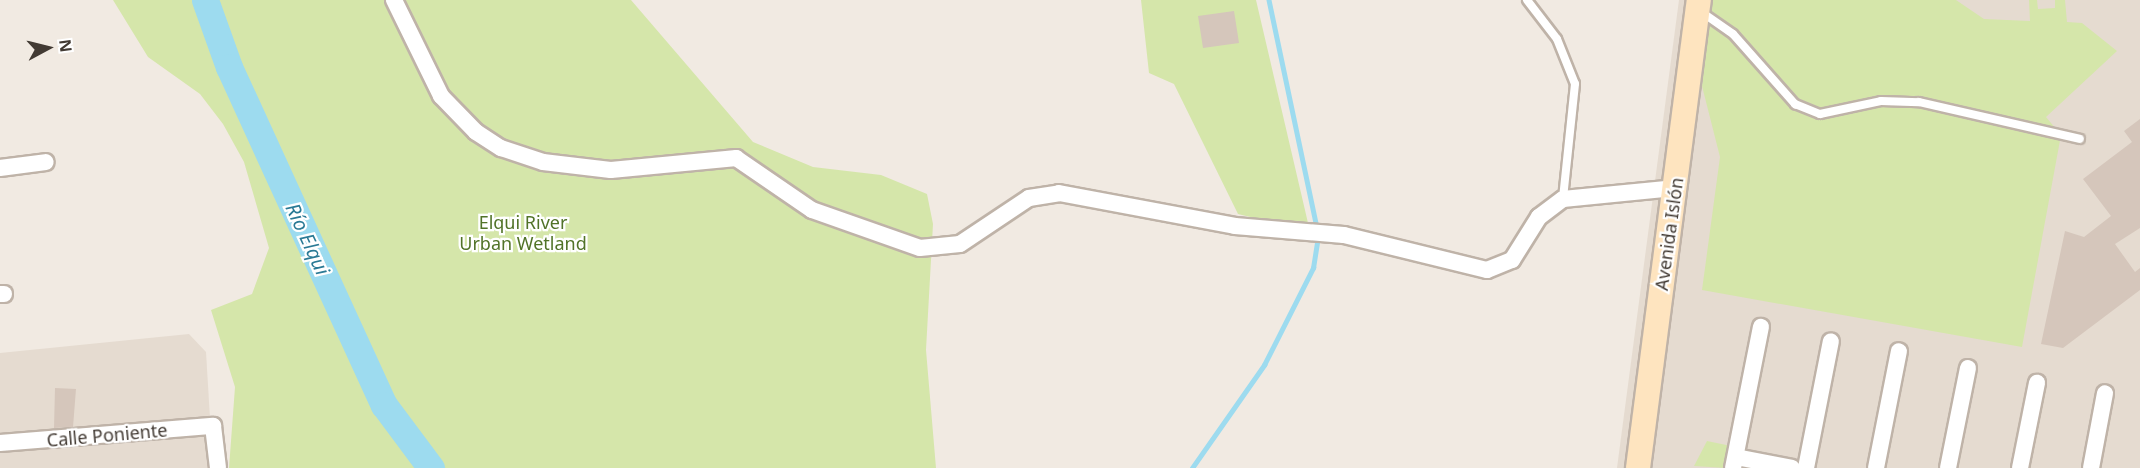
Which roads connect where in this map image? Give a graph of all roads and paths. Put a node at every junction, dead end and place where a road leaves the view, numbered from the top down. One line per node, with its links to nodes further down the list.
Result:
1 (394, 0): 8 (street)
2 (1527, 0): 8 (lane)
3 (1698, 4): 4 (lane); 7 (main road, Avenida Islón)
4 (2080, 139)
5 (46, 162): 6 (street)
6 (0, 168)
7 (1676, 188): 8 (street); 18 (main road, Avenida Islón)
8 (1563, 199)
9 (1761, 327): 16 (street)
10 (1831, 341): 20 (street)
11 (1899, 351): 21 (street)
12 (1968, 368): 22 (street)
13 (2037, 383): 23 (street)
14 (2105, 393): 24 (street)
15 (0, 443): 17 (street, Calle Poniente)
16 (1734, 462): 19 (street)
17 (218, 468)
18 (1638, 468)
19 (1792, 468)
20 (1806, 468)
21 (1876, 468)
22 (1948, 468)
23 (2020, 468)
24 (2091, 468)

